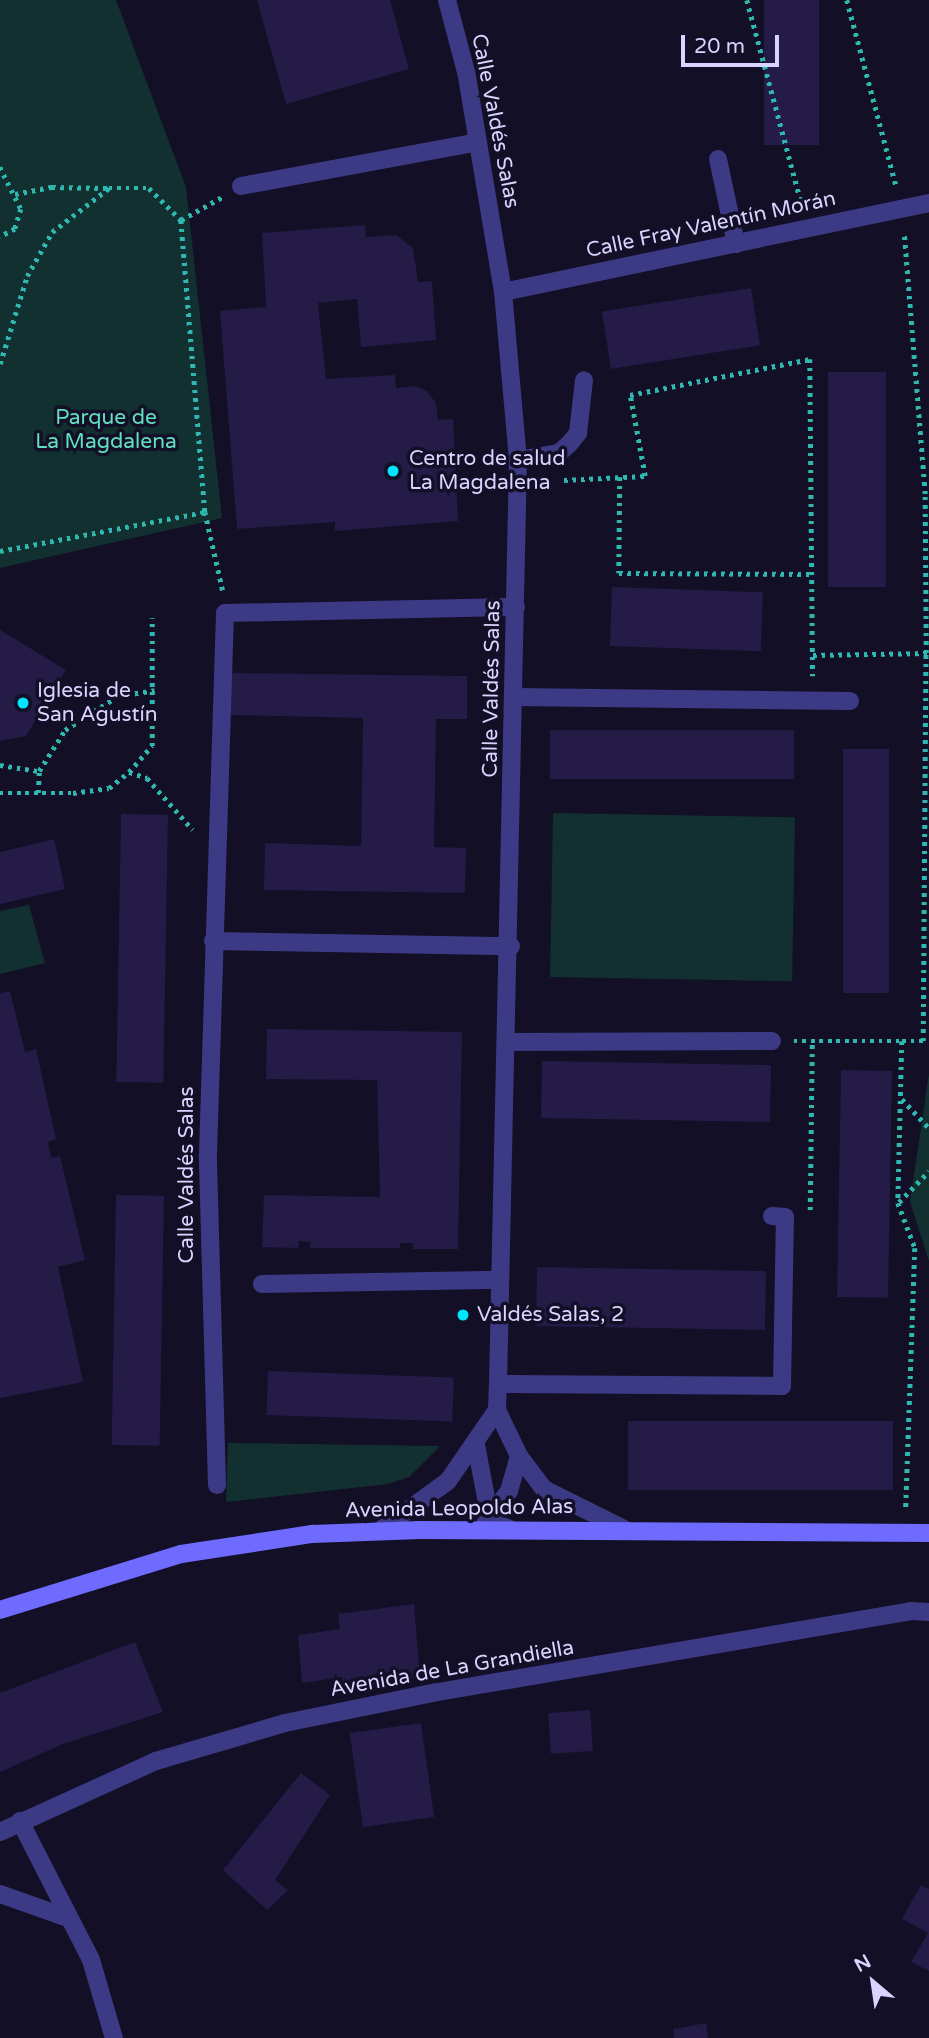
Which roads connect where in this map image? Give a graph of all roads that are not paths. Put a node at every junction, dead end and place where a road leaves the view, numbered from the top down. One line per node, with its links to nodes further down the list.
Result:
1 (447, 0): 2 (street, Calle Valdés Salas)
2 (478, 142): 4 (street); 7 (street, Calle Valdés Salas)
3 (718, 159): 6 (street)
4 (241, 186)
5 (929, 203): 6 (street, Calle Fray Valentín Morán)
6 (736, 244): 7 (street, Calle Fray Valentín Morán)
7 (503, 292): 9 (street, Calle Valdés Salas)
8 (584, 380): 9 (street)
9 (518, 460): 10 (street, Calle Valdés Salas)
10 (516, 607): 11 (street, Calle Valdés Salas); 13 (street, Calle Valdés Salas)
11 (514, 697): 12 (street); 14 (street, Calle Valdés Salas)
12 (850, 701)
13 (213, 941): 14 (street); 24 (street, Calle Valdés Salas)
14 (510, 946): 16 (street, Calle Valdés Salas)
15 (772, 1041): 16 (street)
16 (508, 1042): 18 (street, Calle Valdés Salas)
17 (772, 1216): 20 (street)
18 (499, 1280): 19 (street); 20 (street, Calle Valdés Salas)
19 (262, 1284)
20 (498, 1384): 21 (street, Calle Valdés Salas)
21 (497, 1410): 22 (street, Calle Valdés Salas); 23 (street, Calle Valdés Salas)
22 (476, 1445): 25 (street); 29 (street, Calle Valdés Salas)
23 (519, 1456): 25 (street); 26 (street, Calle Valdés Salas)
24 (217, 1485)
25 (492, 1516): 27 (street); 28 (street)
26 (624, 1529): 28 (main road, Avenida Leopoldo Alas); 30 (main road, Avenida Leopoldo Alas)
27 (480, 1530): 28 (main road, Avenida Leopoldo Alas); 29 (main road, Avenida Leopoldo Alas)
28 (512, 1530)
29 (379, 1531): 31 (main road, Avenida Leopoldo Alas)
30 (929, 1532)
31 (0, 1610)
32 (929, 1612): 33 (street, Avenida de La Grandiella)
33 (20, 1821): 34 (street, Avenida de La Grandiella); 36 (street)
34 (0, 1832)
35 (0, 1894): 36 (street)
36 (68, 1918): 37 (street)
37 (114, 2038)

